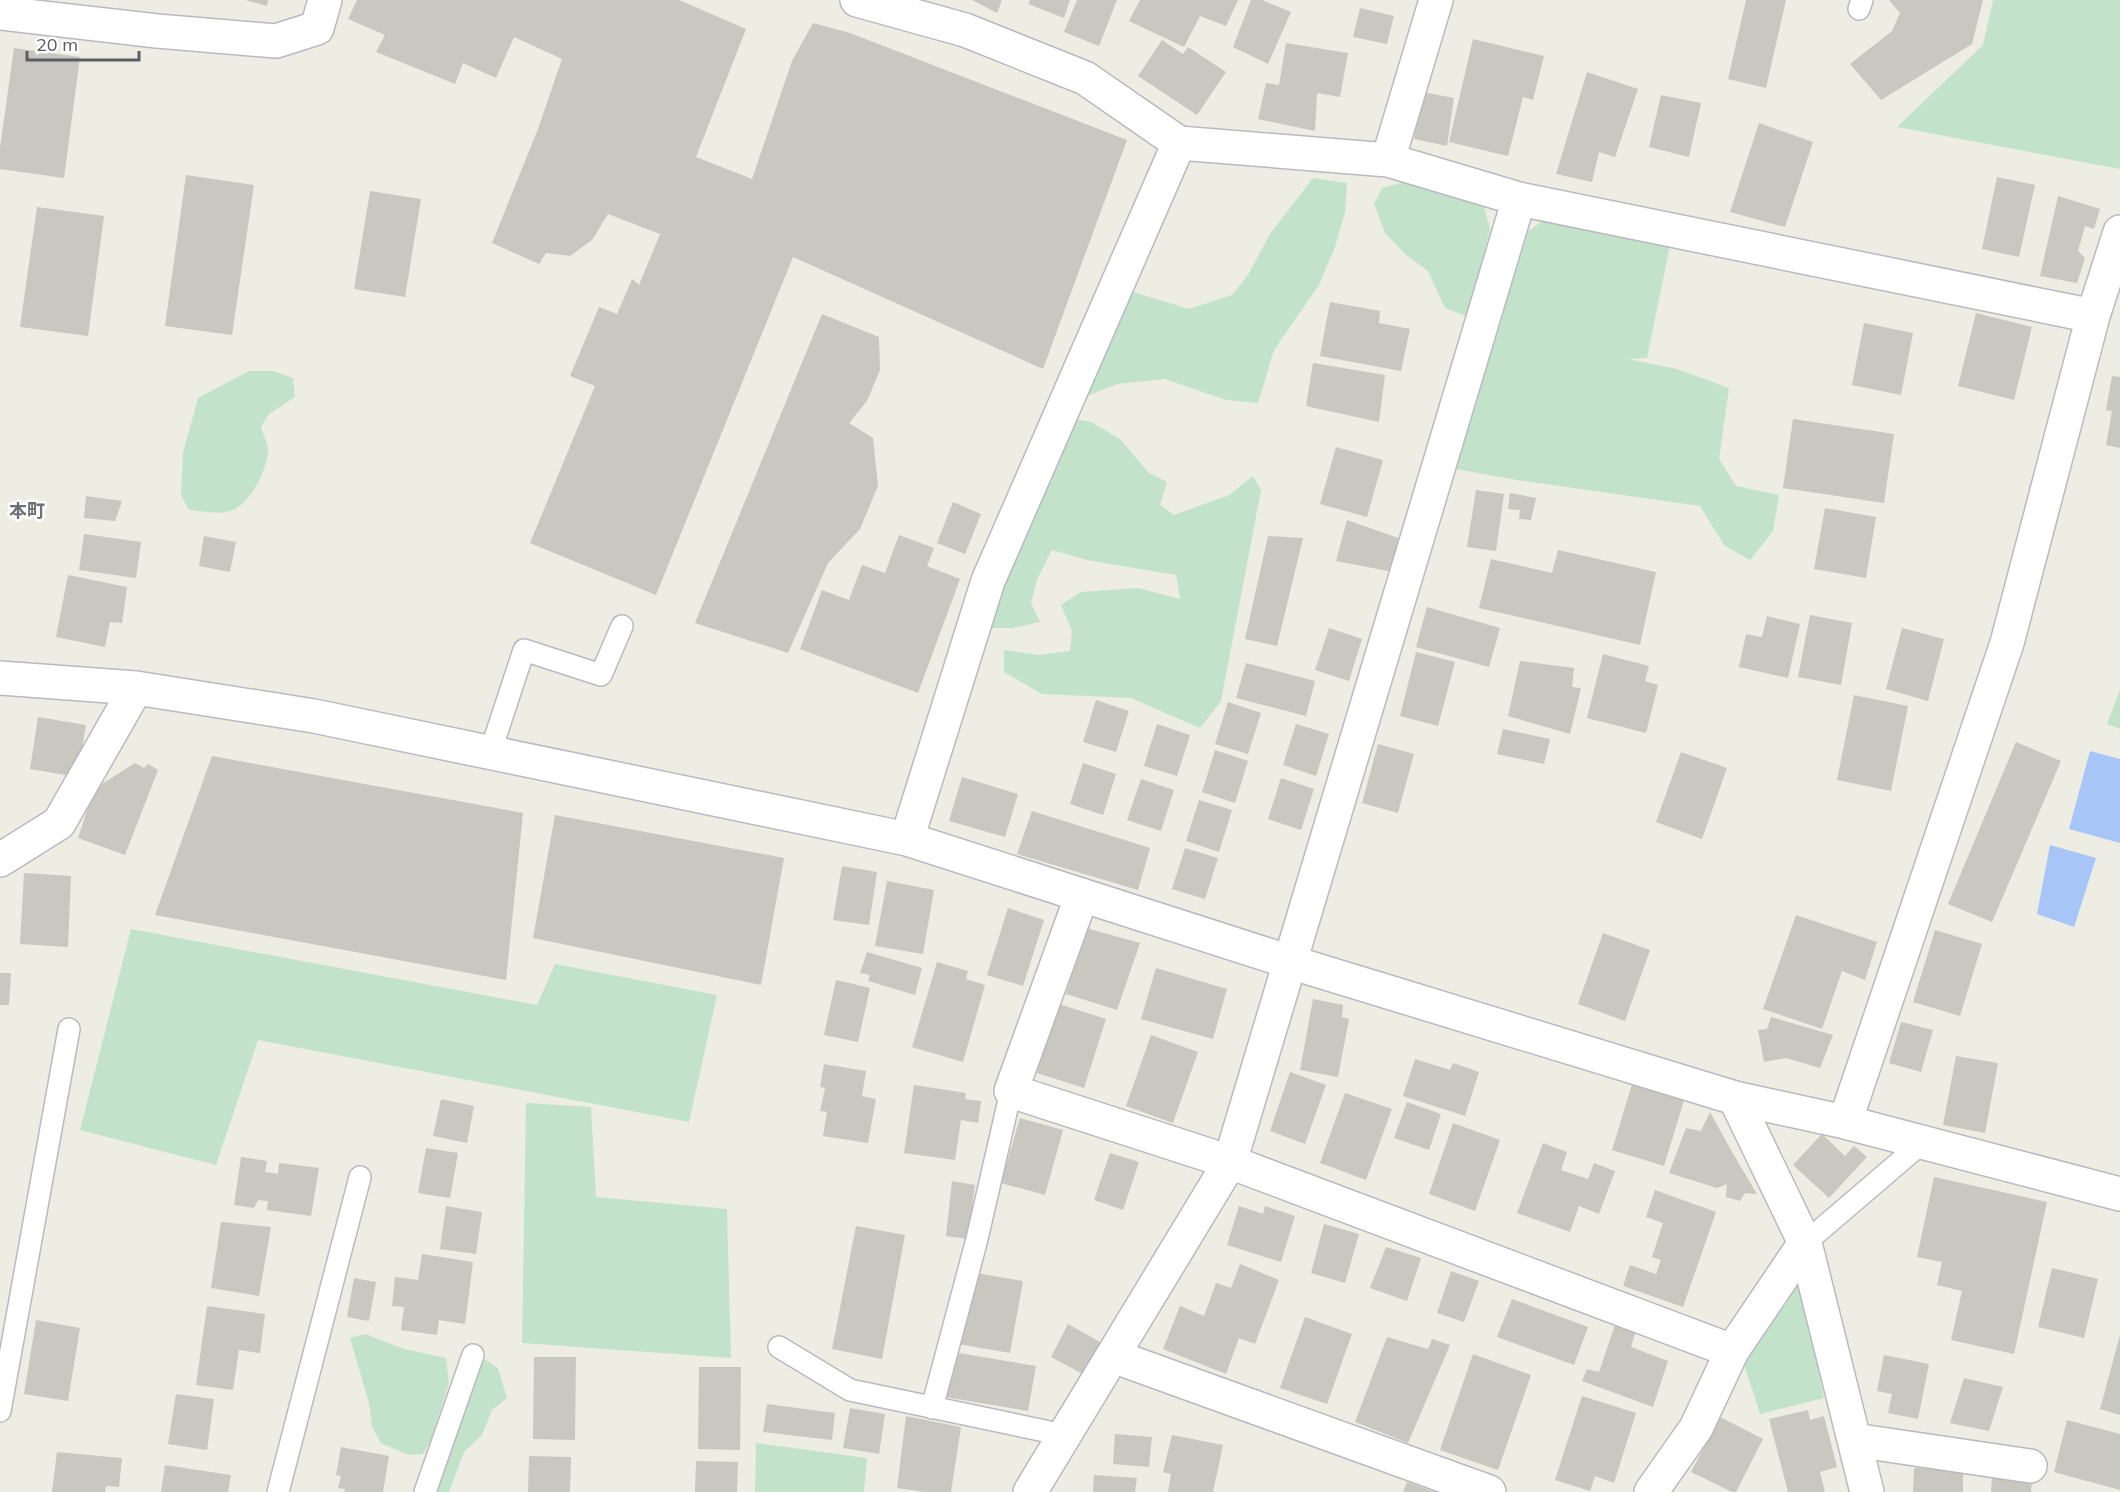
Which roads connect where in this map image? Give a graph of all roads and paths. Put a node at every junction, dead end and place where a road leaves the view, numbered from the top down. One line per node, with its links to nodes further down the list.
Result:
1 (325, 0): 4 (street)
2 (857, 0): 5 (street)
3 (1436, 0): 6 (street)
4 (0, 13)
5 (1179, 143): 6 (street); 14 (street)
6 (1388, 160): 7 (street)
7 (1519, 199): 9 (street); 17 (street)
8 (2120, 232): 9 (street)
9 (2093, 316): 21 (street)
10 (622, 626): 13 (lane)
11 (0, 678): 12 (street)
12 (136, 688): 13 (street); 15 (street)
13 (490, 753): 14 (street)
14 (907, 840): 16 (street)
15 (0, 860)
16 (1082, 895): 17 (street); 19 (street)
17 (1290, 962): 20 (street); 23 (street)
18 (69, 1029): 32 (lane)
19 (1011, 1091): 23 (street); 31 (lane)
20 (1735, 1098): 21 (street); 26 (street)
21 (1845, 1122): 22 (street)
22 (1923, 1142): 25 (street); 26 (lane)
23 (1230, 1162): 28 (street); 30 (street)
24 (360, 1177): 36 (lane)
25 (2120, 1194)
26 (1804, 1243): 28 (street); 34 (street)
27 (779, 1347): 31 (lane)
28 (1732, 1351): 40 (street)
29 (473, 1355): 37 (lane)
30 (1113, 1356): 33 (street); 39 (street)
31 (932, 1408): 33 (lane)
32 (0, 1411)
33 (1064, 1435): 38 (street)
34 (1854, 1440): 35 (street); 41 (street)
35 (2030, 1466)
36 (278, 1492)
37 (424, 1492)
38 (1030, 1492)
39 (1489, 1492)
40 (1651, 1492)
41 (1867, 1492)

